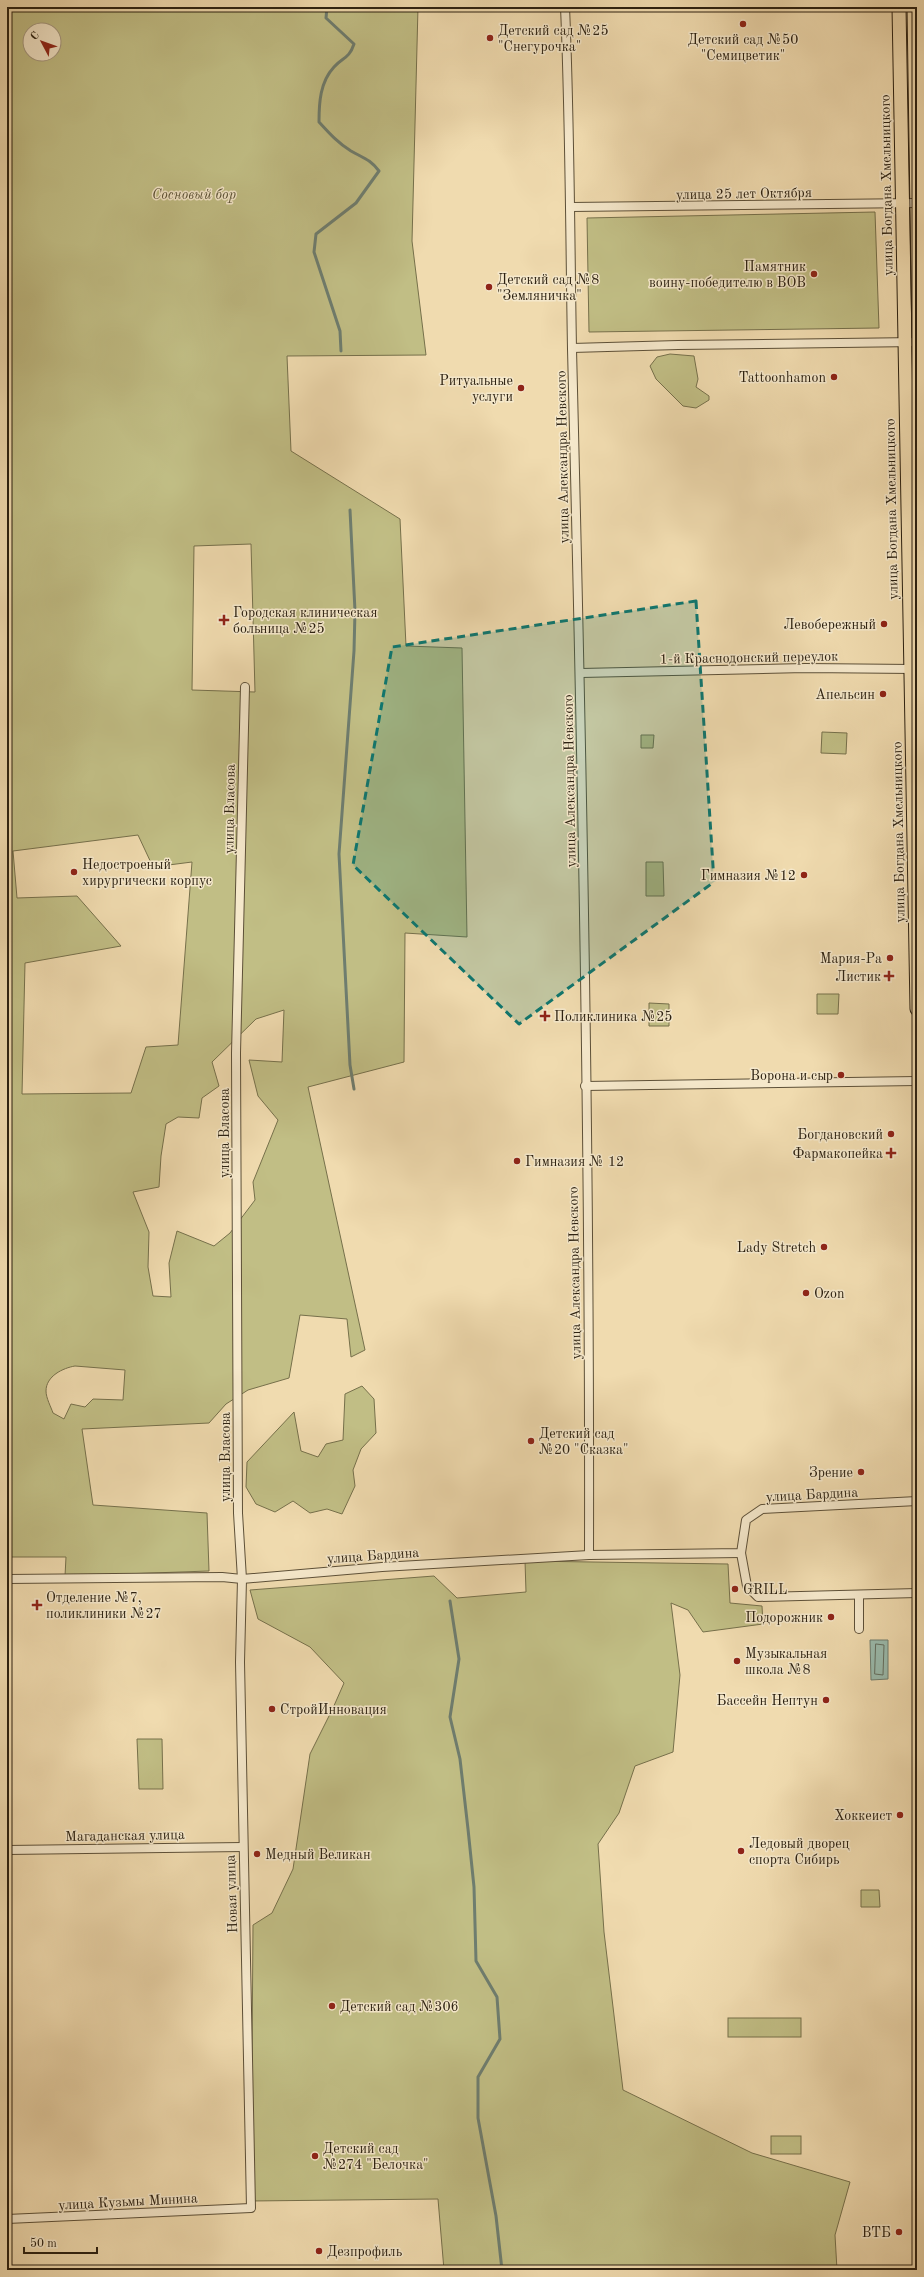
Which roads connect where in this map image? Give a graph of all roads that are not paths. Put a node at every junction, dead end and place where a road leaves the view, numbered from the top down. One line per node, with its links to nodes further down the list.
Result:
1 (565, 7): 5 (street, улица Александра Невского)
2 (899, 7): 4 (highway, улица Богдана Хмельницкого)
3 (917, 203): 4 (street, улица 25 лет Октября)
4 (902, 204): 5 (street, улица 25 лет Октября); 6 (highway, улица Богдана Хмельницкого)
5 (571, 207): 7 (street, улица Александра Невского)
6 (911, 342): 7 (street); 8 (highway, улица Богдана Хмельницкого)
7 (572, 348): 9 (street, улица Александра Невского)
8 (914, 669): 9 (street, 1-й Краснодонский переулок); 11 (highway, улица Богдана Хмельницкого)
9 (581, 673): 13 (street, улица Александра Невского)
10 (244, 687): 18 (street, улица Власова)
11 (917, 1009)
12 (917, 1081): 13 (street)
13 (585, 1086): 16 (street, улица Александра Невского)
14 (917, 1502): 15 (street, улица Бардина)
15 (741, 1553): 16 (street, улица Бардина); 20 (street, улица Бардина)
16 (589, 1555): 18 (street, улица Бардина)
17 (7, 1579): 18 (street, улица Бардина)
18 (242, 1579): 22 (street, Новая улица)
19 (917, 1593): 20 (street, улица Бардина)
20 (859, 1595): 21 (street)
21 (859, 1629)
22 (243, 1847): 23 (street, Магаданская улица); 24 (street, Новая улица)
23 (7, 1850)
24 (251, 2208): 25 (street, улица Кузьмы Минина)
25 (7, 2219)

